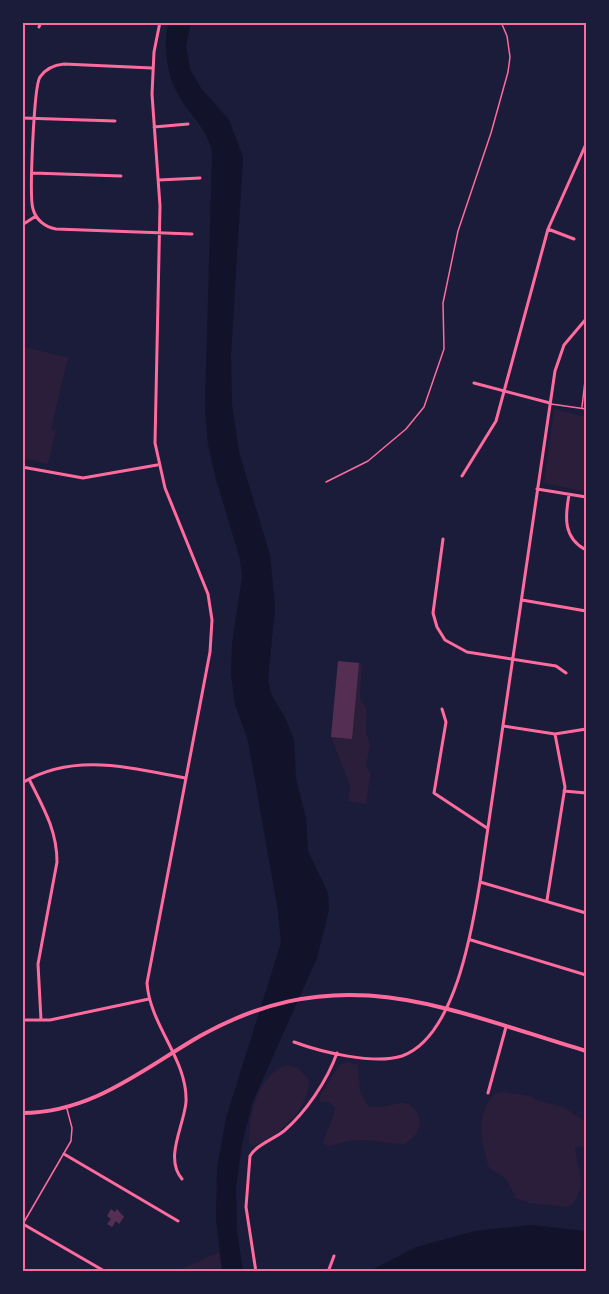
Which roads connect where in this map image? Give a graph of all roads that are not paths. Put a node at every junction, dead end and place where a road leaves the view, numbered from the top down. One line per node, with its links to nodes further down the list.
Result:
1 (160, 22): 3 (street)
2 (501, 22): 31 (lane)
3 (152, 68): 5 (street); 8 (street)
4 (22, 118): 5 (street)
5 (34, 118): 6 (street); 11 (street)
6 (115, 121)
7 (188, 124): 8 (street)
8 (154, 127): 14 (street)
9 (586, 144): 10 (street)
10 (585, 153): 17 (street)
11 (33, 173): 12 (street); 15 (street)
12 (121, 176)
13 (200, 177): 14 (street)
14 (159, 180): 18 (street)
15 (36, 216): 16 (street); 18 (street)
16 (22, 225)
17 (548, 229): 20 (street); 24 (street)
18 (159, 232): 19 (street); 28 (street)
19 (192, 234)
20 (574, 239)
21 (586, 319): 25 (street)
22 (586, 372): 26 (lane)
23 (474, 383): 24 (street)
24 (506, 392): 25 (street); 30 (street)
25 (550, 403): 26 (lane); 32 (street)
26 (582, 408): 27 (lane)
27 (586, 409)
28 (157, 465): 29 (street); 45 (street)
29 (22, 467)
30 (462, 476)
31 (326, 482)
32 (537, 489): 33 (street); 37 (street)
33 (569, 495): 34 (street); 36 (street)
34 (586, 497)
35 (443, 539): 39 (street)
36 (586, 550)
37 (522, 600): 38 (street); 39 (street)
38 (586, 611)
39 (513, 658): 40 (street); 42 (street)
40 (566, 673)
41 (442, 710): 50 (street)
42 (503, 726): 44 (street); 50 (street)
43 (586, 729): 44 (street)
44 (555, 735): 48 (street)
45 (185, 778): 46 (street); 56 (street)
46 (29, 779): 47 (street); 59 (street)
47 (22, 783)
48 (564, 791): 49 (street); 52 (street)
49 (586, 793)
50 (488, 828): 51 (street)
51 (480, 882): 52 (street); 54 (street)
52 (547, 900): 53 (street)
53 (586, 913)
54 (470, 940): 55 (street); 57 (street)
55 (586, 975)
56 (149, 999): 59 (street); 63 (street)
57 (445, 1008): 60 (street); 63 (street); 64 (street)
58 (22, 1020): 59 (street)
59 (41, 1020)
60 (506, 1027): 62 (street); 65 (street)
61 (294, 1042): 64 (street)
62 (586, 1051)
63 (174, 1052): 66 (street); 69 (street)
64 (338, 1053): 74 (street)
65 (488, 1093)
66 (66, 1108): 67 (street); 68 (lane)
67 (22, 1113)
68 (64, 1154): 70 (street); 71 (lane)
69 (182, 1179)
70 (178, 1221)
71 (22, 1224): 73 (street)
72 (334, 1256): 75 (street)
73 (106, 1272)
74 (256, 1272)
75 (328, 1272)

